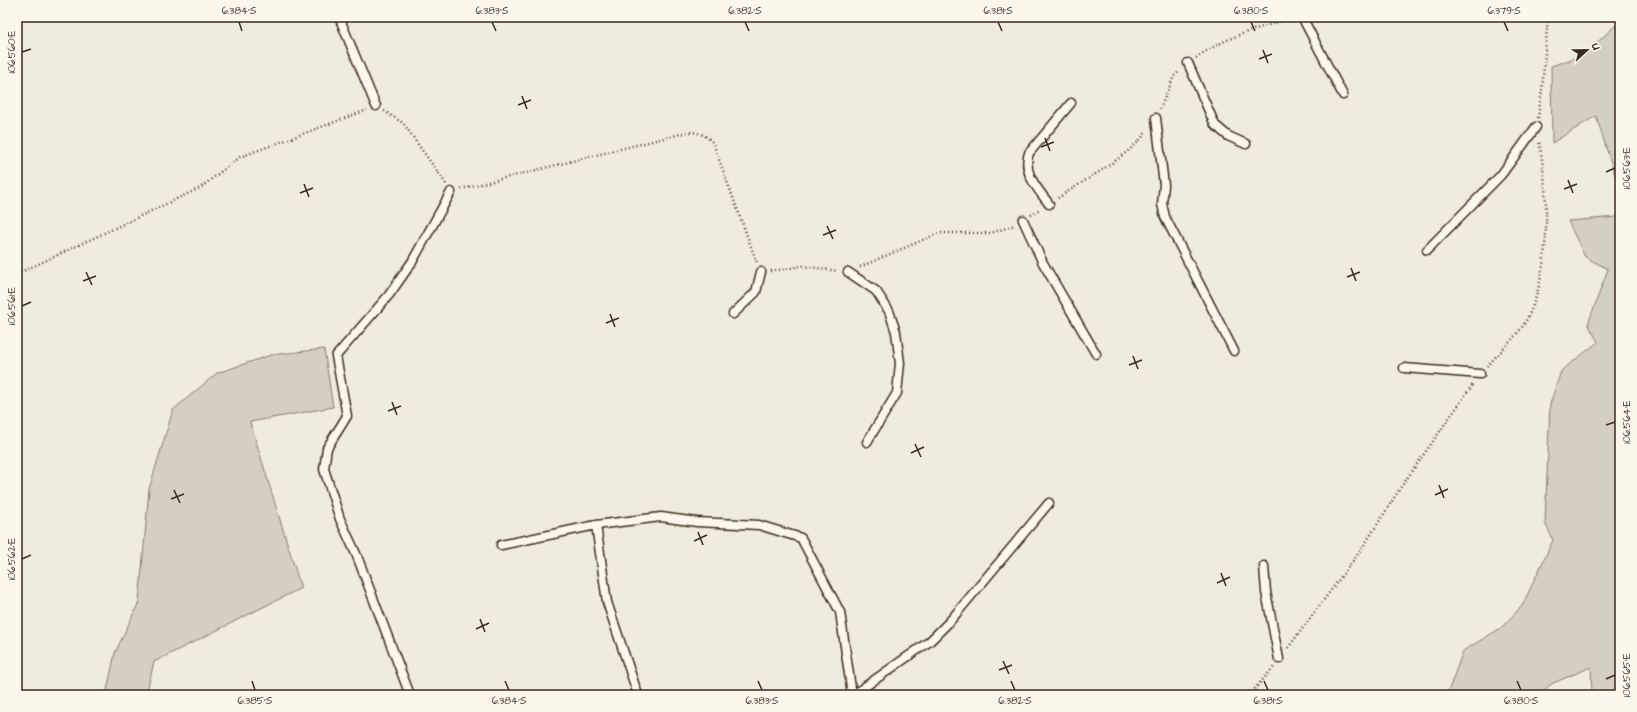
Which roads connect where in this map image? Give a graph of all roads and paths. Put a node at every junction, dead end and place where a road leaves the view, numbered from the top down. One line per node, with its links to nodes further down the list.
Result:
1 (338, 17): 6 (lane)
2 (1302, 17): 4 (lane)
3 (1188, 63): 9 (lane)
4 (1342, 95)
5 (1070, 103): 11 (lane)
6 (376, 106): 10 (path); 16 (path)
7 (1156, 118): 18 (lane)
8 (1536, 128): 13 (lane)
9 (1246, 144)
10 (451, 192): 14 (path); 28 (lane)
11 (1049, 204)
12 (1024, 220): 19 (lane)
13 (1427, 250)
14 (761, 272): 17 (lane)
15 (848, 272): 22 (lane)
16 (17, 274)
17 (733, 314)
18 (1234, 351)
19 (1096, 354)
20 (1404, 368): 21 (lane)
21 (1480, 374)
22 (867, 442)
23 (1049, 504): 30 (lane)
24 (596, 525): 25 (lane); 29 (lane); 30 (lane)
25 (501, 545)
26 (1264, 566): 27 (lane)
27 (1280, 659)
28 (410, 695)
29 (638, 695)
30 (852, 695)

